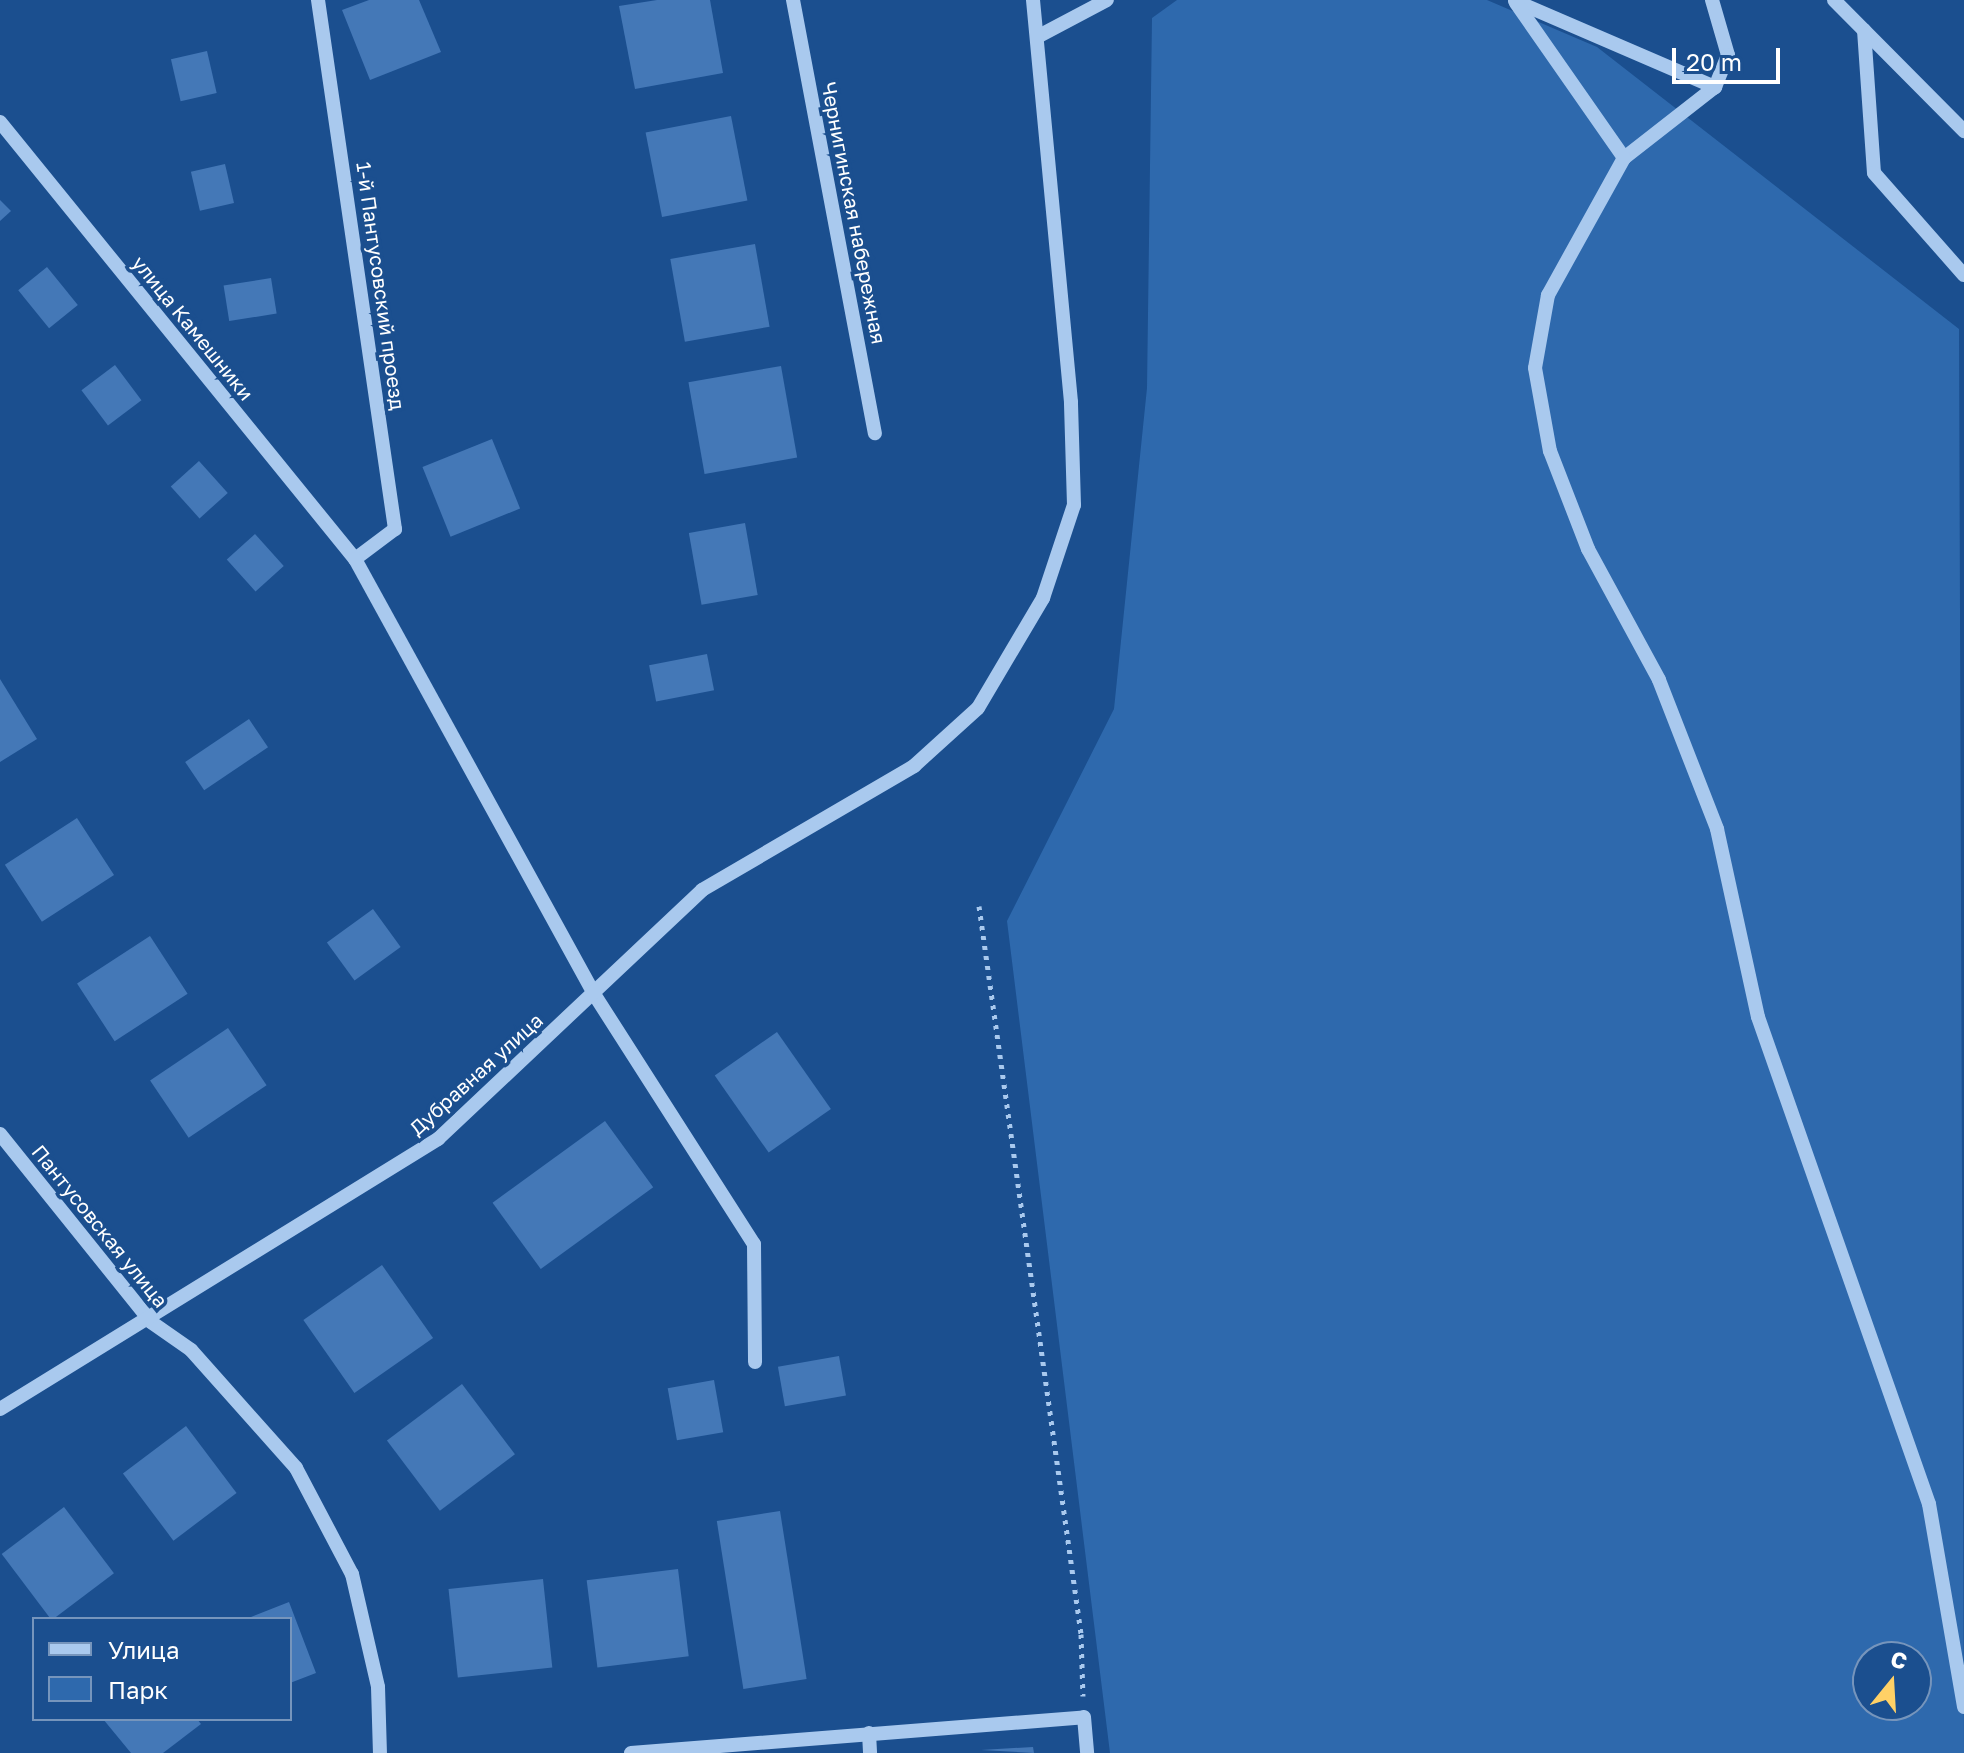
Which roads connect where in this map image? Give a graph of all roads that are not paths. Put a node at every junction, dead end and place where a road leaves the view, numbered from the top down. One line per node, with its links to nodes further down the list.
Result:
1 (318, 0): 16 (street, 1-й Пантусовский проезд)
2 (793, 0): 15 (street, Чернигинская набережная)
3 (1033, 0): 9 (street, Дубравная улица)
4 (1107, 0): 9 (street)
5 (1712, 0): 10 (street)
6 (1834, 0): 8 (street)
7 (1514, 1): 10 (street); 13 (street)
8 (1864, 30): 12 (street); 14 (street)
9 (1037, 37): 17 (street, Дубравная улица)
10 (1715, 87): 13 (street)
11 (0, 122): 16 (street, улица Камешники)
12 (1964, 131)
13 (1624, 158): 22 (street)
14 (1964, 275)
15 (875, 433)
16 (355, 559): 17 (street, улица Камешники)
17 (594, 994): 19 (street, Дубравная улица); 20 (street, улица Камешники)
18 (0, 1134): 19 (street, Пантусовская улица)
19 (151, 1322): 21 (street, Дубравная улица); 24 (street, Пантусовская улица)
20 (755, 1362)
21 (0, 1409)
22 (1964, 1707)
23 (869, 1733): 25 (street); 26 (street); 27 (street)
24 (380, 1753)
25 (631, 1753)
26 (870, 1753)
27 (1087, 1753)

